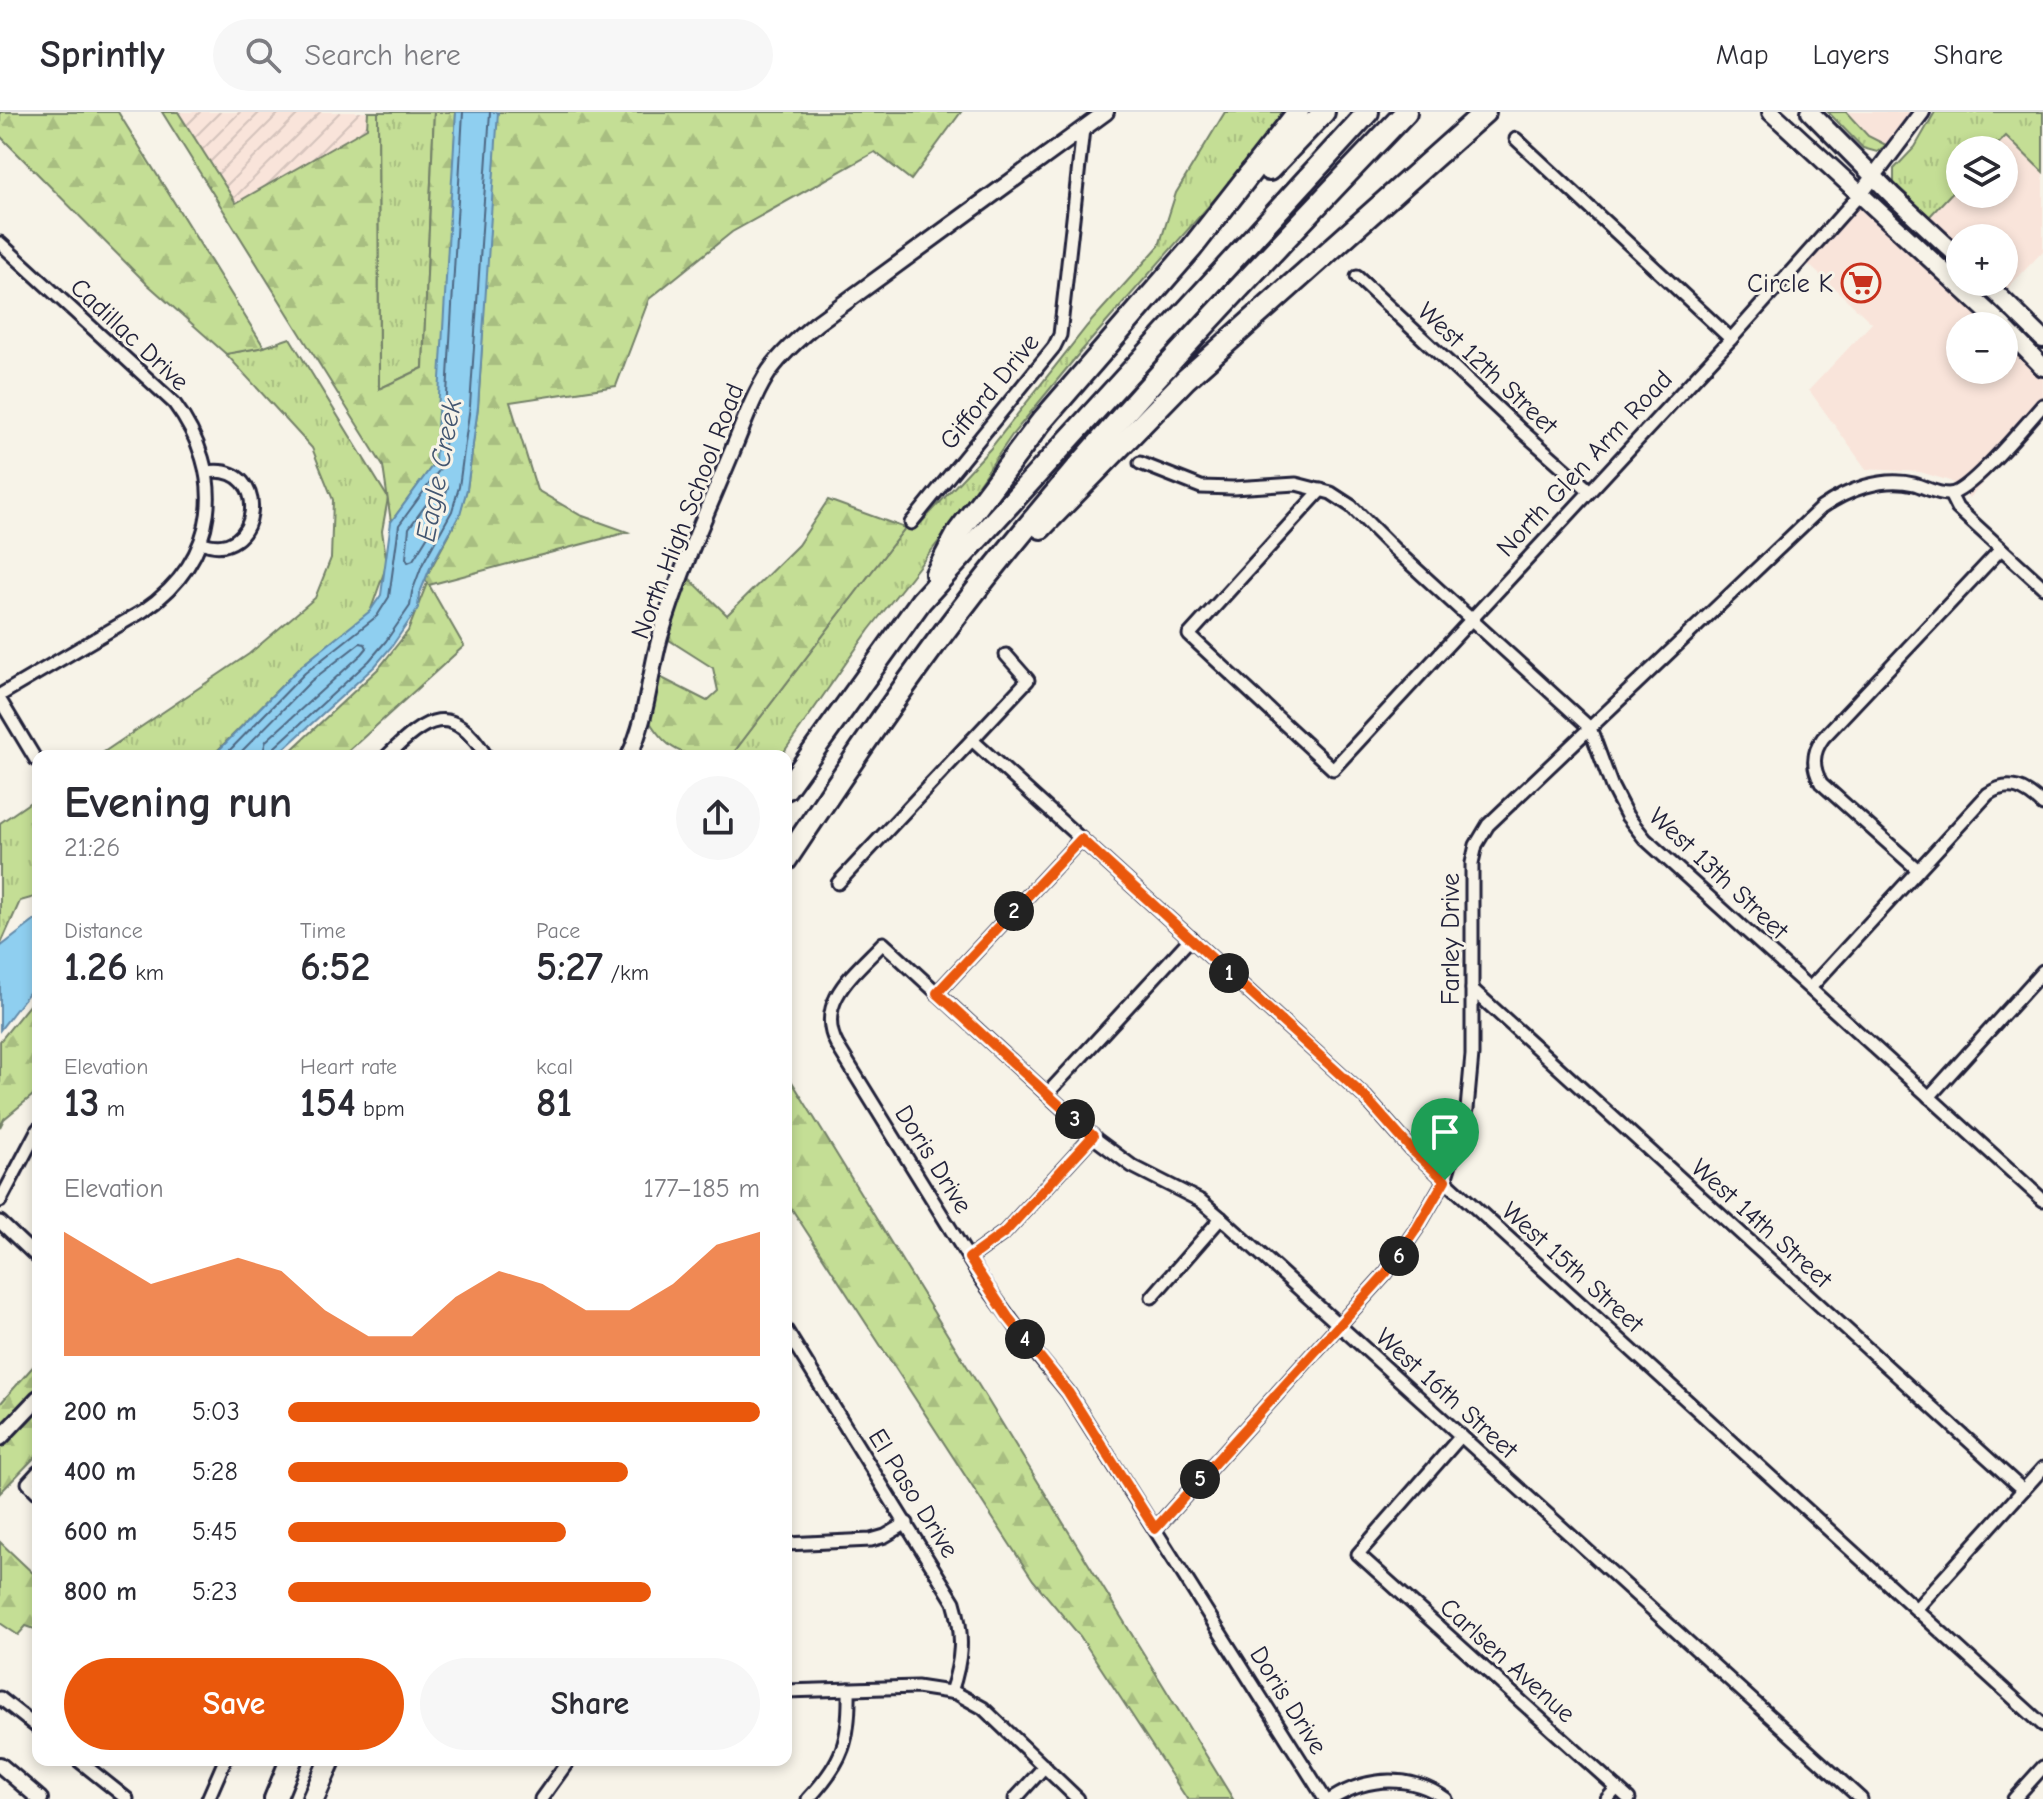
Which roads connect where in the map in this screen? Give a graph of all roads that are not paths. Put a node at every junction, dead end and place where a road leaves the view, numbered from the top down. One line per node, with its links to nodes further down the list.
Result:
1 (1106, 112): 10 (street, North High School Road)
2 (1298, 112): 15 (highway)
3 (1324, 112): 15 (highway)
4 (1368, 112): 34 (highway)
5 (1406, 112): 32 (highway)
6 (1485, 112): 32 (highway)
7 (1771, 112): 12 (main road)
8 (1810, 112): 12 (main road)
9 (1922, 112): 12 (street)
10 (1083, 129): 29 (street, Gifford Drive); 42 (street, North High School Road)
11 (1516, 139): 19 (street)
12 (1867, 185): 14 (main road); 18 (main road); 19 (street, North Glen Arm Road)
13 (0, 243): 25 (street, Cadillac Drive)
14 (1946, 247)
15 (1191, 249): 34 (highway)
16 (1357, 277): 27 (street, West 12th Street)
17 (1999, 296): 20 (main road)
18 (1990, 312)
19 (1731, 339): 27 (street, North Glen Arm Road)
20 (2043, 339)
21 (2018, 341): 22 (main road)
22 (2043, 367)
23 (2043, 405): 28 (street)
24 (1140, 463): 26 (street, West 13th Street)
25 (207, 472): 30 (street, Cadillac Drive); 30 (street)
26 (1321, 490): 35 (street, West 13th Street); 35 (street, North Glen Arm Road)
27 (1590, 491): 35 (street, North Glen Arm Road)
28 (1950, 494): 31 (street); 38 (street, Farley Drive)
29 (911, 523)
30 (201, 542): 37 (street, Cadillac Drive)
31 (2001, 549): 33 (street); 48 (street)
32 (1000, 560): 47 (highway)
33 (2043, 587)
34 (921, 601): 44 (highway)
35 (1471, 621): 38 (street, West 13th Street)
36 (1006, 655): 39 (street)
37 (0, 698): 43 (street)
38 (1590, 728): 53 (street, West 13th Street); 54 (street, Farley Drive)
39 (972, 740): 46 (street, West 15th Street); 49 (street)
40 (393, 750): 41 (street)
41 (482, 750)
42 (631, 750)
43 (32, 753)
44 (792, 781)
45 (2043, 805): 48 (street)
46 (1081, 839): 50 (street, West 15th Street); 55 (street)
47 (792, 851)
48 (1918, 870): 53 (street)
49 (838, 883)
50 (1191, 938): 56 (street); 60 (street, West 15th Street)
51 (883, 943): 55 (street, West 16th Street); 66 (street, Doris Drive)
52 (2043, 971): 57 (street)
53 (1810, 988): 57 (street, West 13th Street)
54 (1472, 989): 60 (street, Farley Drive); 74 (street, West 14th Street)
55 (937, 993): 56 (street, West 16th Street)
56 (1047, 1094): 58 (street, West 16th Street)
57 (1929, 1097): 61 (street, West 13th Street)
58 (1093, 1136): 63 (street, West 16th Street); 66 (street)
59 (32, 1140): 62 (street)
60 (1445, 1180): 68 (street, Farley Drive); 78 (street, West 15th Street)
61 (2043, 1200)
62 (0, 1201)
63 (1221, 1218): 67 (street); 68 (street, West 16th Street)
64 (0, 1222): 65 (street)
65 (32, 1252)
66 (969, 1258): 76 (street, Doris Drive)
67 (1152, 1297)
68 (1340, 1326): 71 (street, West 16th Street); 76 (street, Farley Drive)
69 (792, 1340): 75 (street, El Paso Drive)
70 (32, 1404): 72 (street)
71 (1461, 1436): 93 (street, Carlsen Avenue); 108 (street, West 16th Street)
72 (0, 1438)
73 (2043, 1468): 74 (street)
74 (2023, 1490): 78 (street)
75 (907, 1523): 77 (street); 81 (street, El Paso Drive)
76 (1155, 1529): 103 (street, Doris Drive)
77 (792, 1544)
78 (1917, 1608): 84 (street, West 15th Street)
79 (849, 1689): 80 (street); 81 (street); 100 (street)
80 (792, 1691)
81 (951, 1692): 91 (street)
82 (0, 1698): 83 (street)
83 (32, 1723)
84 (2043, 1725)
85 (0, 1765): 94 (street)
86 (86, 1766): 95 (street)
87 (222, 1766): 96 (street)
88 (289, 1766): 97 (highway)
89 (327, 1766): 98 (highway)
90 (565, 1766): 99 (street)
91 (1045, 1766): 101 (street); 102 (street)
92 (2043, 1767): 109 (street)
93 (1617, 1788): 106 (street); 107 (street, Carlsen Avenue)
94 (40, 1799)
95 (127, 1799)
96 (208, 1799)
97 (275, 1799)
98 (313, 1799)
99 (541, 1799)
100 (808, 1799)
101 (1015, 1799)
102 (1078, 1799)
103 (1325, 1799)
104 (1332, 1799): 105 (street)
105 (1446, 1799)
106 (1607, 1799)
107 (1629, 1799)
108 (1861, 1799)
109 (2014, 1799)

